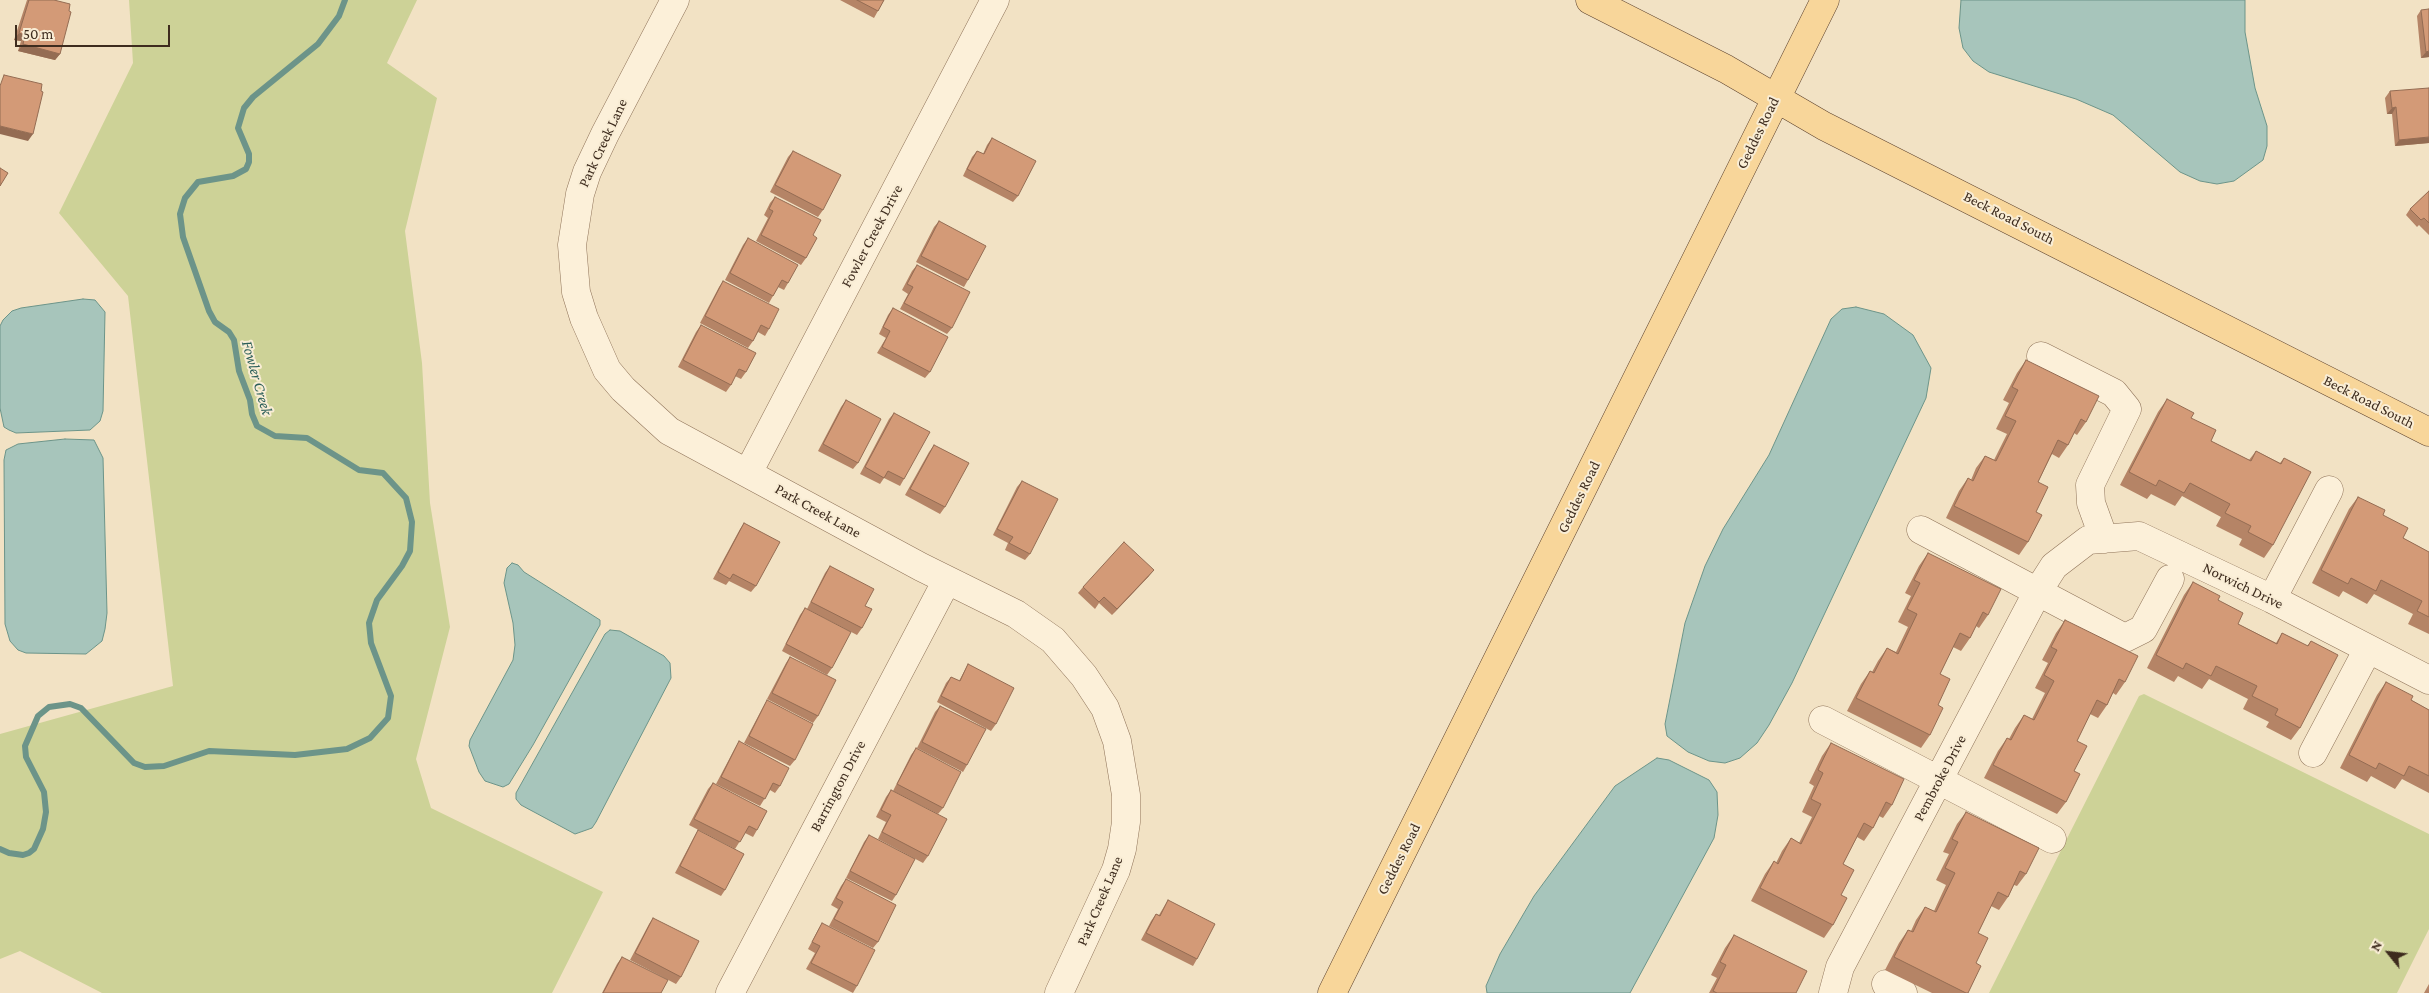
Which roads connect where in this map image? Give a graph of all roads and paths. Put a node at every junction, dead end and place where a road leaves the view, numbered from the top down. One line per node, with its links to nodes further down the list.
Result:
1 (675, 0): 8 (street, Park Creek Lane)
2 (996, 0): 8 (street, Fowler Creek Drive)
3 (1590, 0): 5 (main road, Beck Road South)
4 (1825, 0): 5 (main road, Geddes Road)
5 (1775, 98): 7 (main road, Beck Road South); 25 (main road, Geddes Road)
6 (2041, 356): 11 (street)
7 (2429, 432)
8 (748, 473): 14 (street, Park Creek Lane)
9 (2329, 490): 16 (street)
10 (1921, 530): 15 (street)
11 (2104, 539): 12 (street, Norwich Drive); 16 (street, Norwich Drive)
12 (2054, 566): 15 (street, Pembroke Drive)
13 (2170, 579): 15 (street)
14 (946, 580): 23 (street, Barrington Drive); 24 (street, Park Creek Lane)
15 (2038, 592): 21 (street, Pembroke Drive)
16 (2272, 599): 17 (street, Norwich Drive)
17 (2368, 649): 18 (street, Norwich Drive); 20 (street)
18 (2429, 680)
19 (1823, 720): 21 (street)
20 (2313, 753)
21 (1939, 781): 22 (street); 26 (street, Pembroke Drive)
22 (2052, 839)
23 (738, 990)
24 (1059, 993)
25 (1332, 993)
26 (1833, 993)

